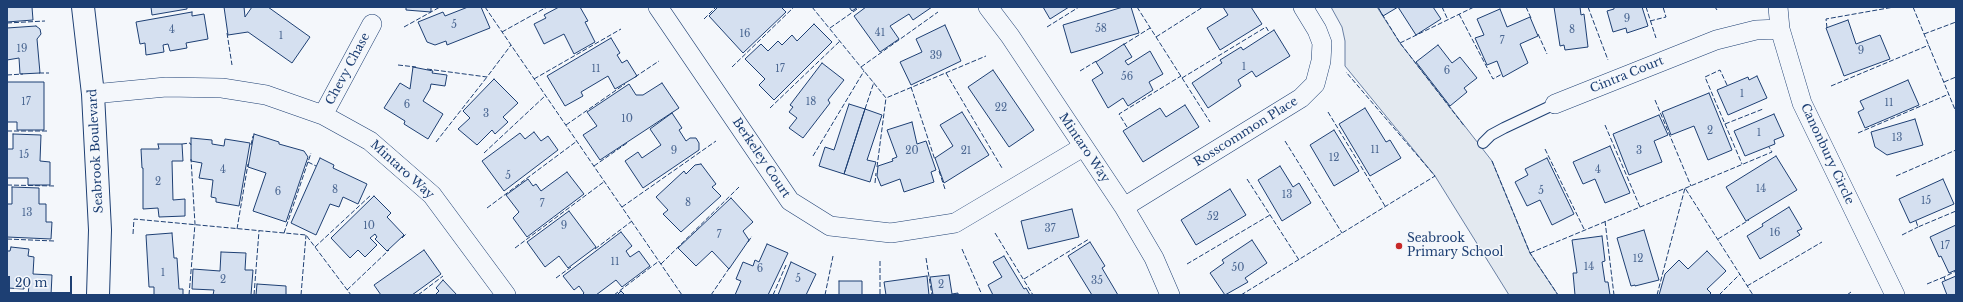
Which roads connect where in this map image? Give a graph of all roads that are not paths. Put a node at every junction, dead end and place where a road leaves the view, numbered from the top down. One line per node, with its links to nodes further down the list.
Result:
1 (83, 7): 8 (street, Seabrook Boulevard)
2 (658, 7): 12 (street, Berkeley Court)
3 (988, 7): 12 (street, Mintaro Way)
4 (1303, 7): 13 (street, Rosscommon Place)
5 (1778, 7): 7 (street, Canonbury Circle)
6 (372, 24): 10 (street, Chevy Chase)
7 (1780, 29): 9 (street, Cintra Court); 17 (street, Canonbury Circle)
8 (93, 94): 10 (street, Mintaro Way); 14 (street, Seabrook Boulevard)
9 (1555, 104): 11 (lane, Cintra Court)
10 (323, 115): 15 (street, Mintaro Way)
11 (1483, 143)
12 (1083, 147): 13 (street, Mintaro Way)
13 (1124, 207): 16 (street, Mintaro Way)
14 (98, 295)
15 (506, 295)
16 (1170, 295)
17 (1895, 295)

